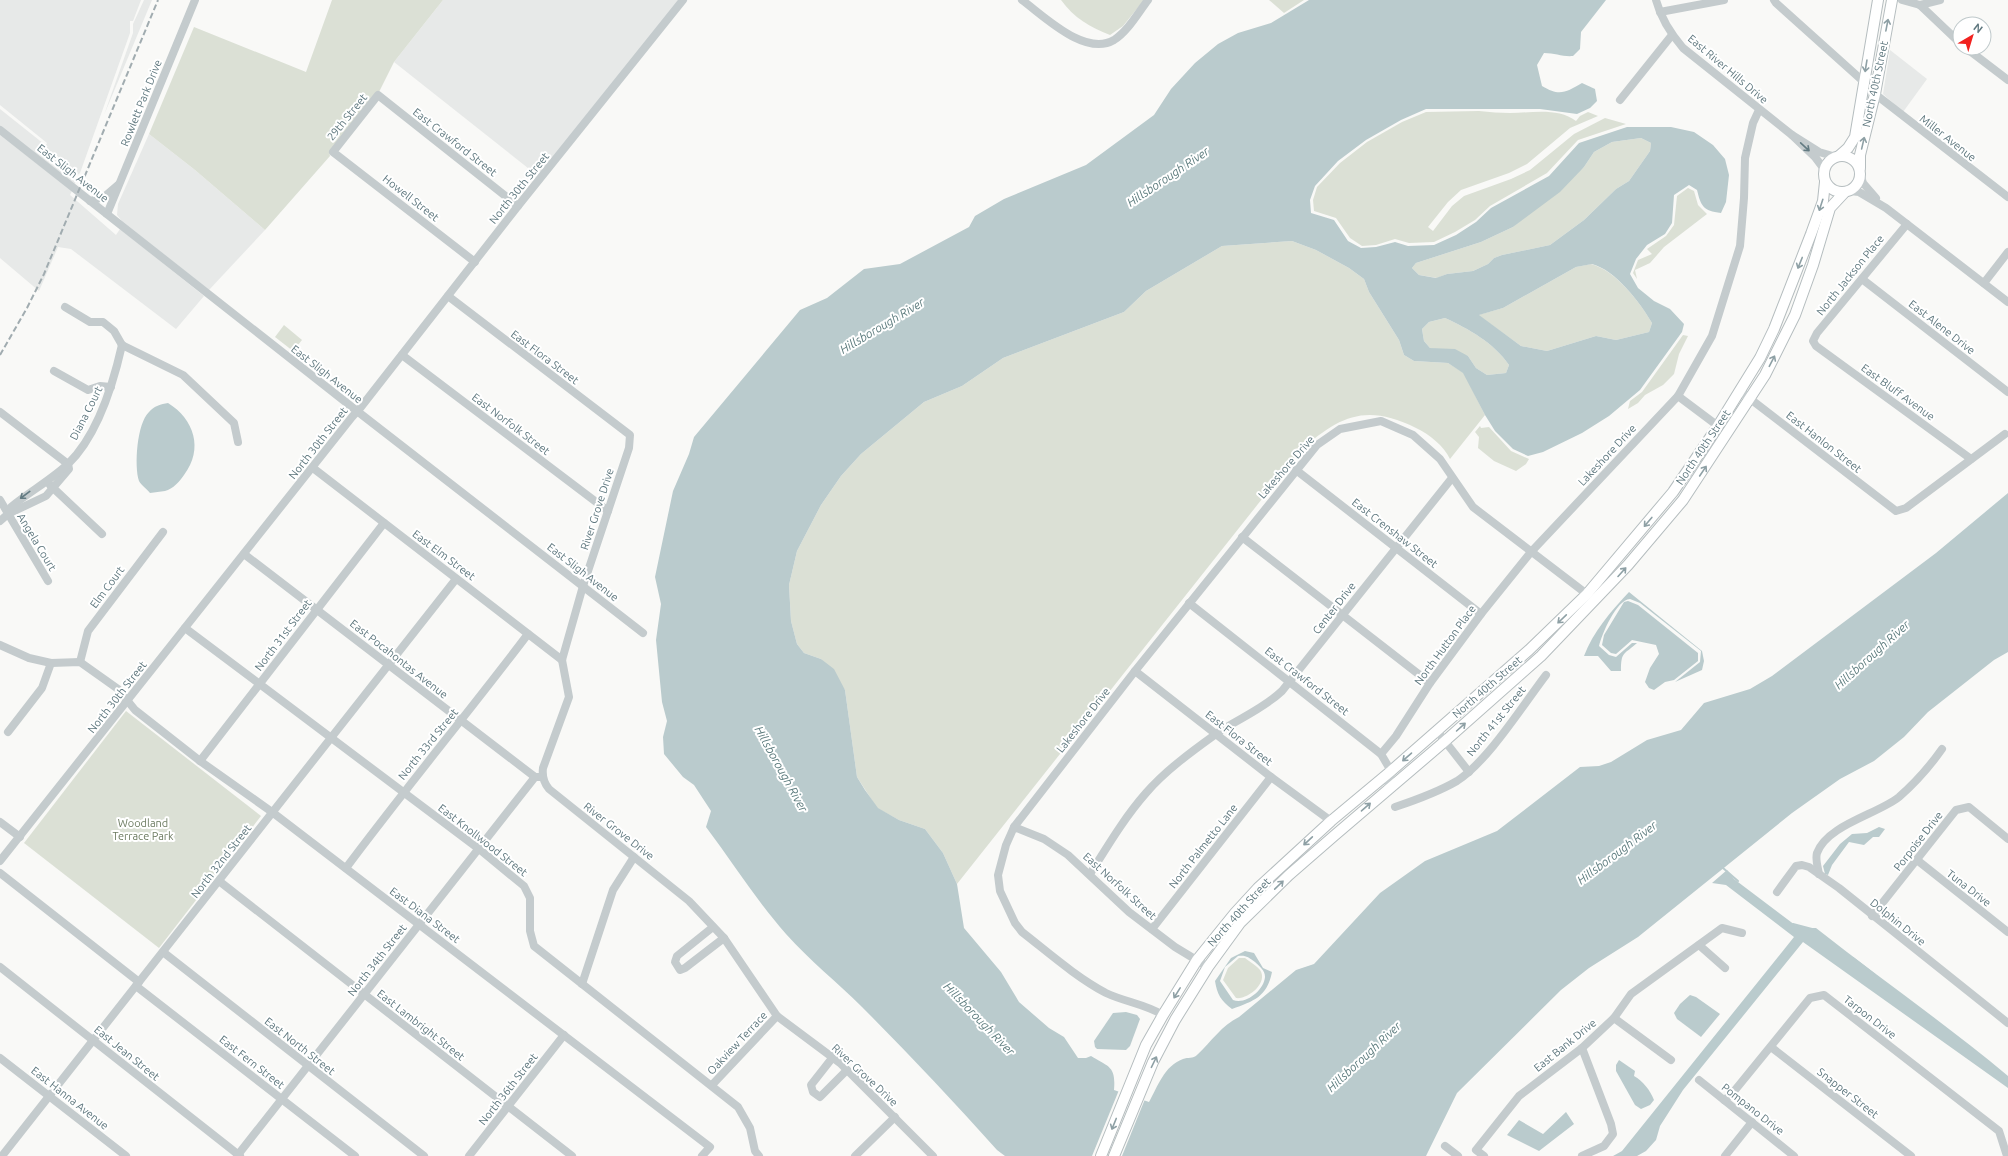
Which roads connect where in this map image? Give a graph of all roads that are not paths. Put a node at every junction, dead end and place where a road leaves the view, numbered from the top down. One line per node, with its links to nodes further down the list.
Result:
1 (195, 0): 29 (street, Rowlett Park Drive)
2 (683, 0): 34 (street, North 30th Street)
3 (1022, 0): 4 (street)
4 (1148, 0)
5 (1656, 0): 13 (street, East River Hills Drive)
6 (1724, 0): 13 (street)
7 (1774, 0): 18 (street)
8 (1878, 0): 18 (main road, North 40th Street, one-way to 18)
9 (1892, 0): 19 (main road, North 40th Street, one-way to 9)
10 (1902, 0): 12 (street)
11 (1940, 0): 12 (street)
12 (1920, 5): 15 (street)
13 (1660, 12): 14 (street, East River Hills Drive)
14 (1672, 35): 21 (street); 22 (street, East River Hills Drive)
15 (1952, 35)
16 (1976, 56): 17 (street)
17 (2008, 80)
18 (1864, 82): 26 (main road, North 40th Street)
19 (1875, 94): 28 (main road, North 40th Street, one-way to 19); 32 (street, Miller Avenue)
20 (378, 95): 25 (street, 29th Street); 34 (street, East Crawford Street)
21 (1620, 100)
22 (1759, 110): 24 (street, East River Hills Drive); 52 (street, Lakeshore Drive)
23 (0, 130): 33 (street, East Sligh Avenue)
24 (1792, 135): 26 (street, East River Hills Drive); 27 (street, East River Hills Drive, one-way to 27)
25 (333, 152): 39 (street, Howell Street)
26 (1838, 156): 27 (main road); 28 (main road)
27 (1824, 169): 30 (main road)
28 (1860, 172): 31 (main road); 35 (street)
29 (121, 181): 33 (street); 36 (street, Rowlett Park Drive)
30 (1825, 182): 31 (main road); 50 (main road, North 40th Street, one-way to 50)
31 (1847, 192): 35 (street); 53 (main road, North 40th Street, one-way to 31)
32 (2008, 197)
33 (90, 201): 36 (street, East Sligh Avenue)
34 (518, 206): 39 (street, North 30th Street)
35 (1886, 208): 37 (street)
36 (107, 214): 54 (street, East Sligh Avenue)
37 (1907, 224): 40 (street, North Jackson Place); 41 (street)
38 (2008, 252): 41 (street)
39 (475, 262): 42 (street, North 30th Street)
40 (1862, 279): 45 (street, North Jackson Place); 51 (street, East Alene Drive)
41 (1984, 283): 43 (street)
42 (448, 296): 47 (street, North 30th Street); 58 (street, East Flora Street)
43 (2008, 302)
44 (64, 307): 46 (street)
45 (1813, 341): 60 (street, East Bluff Avenue)
46 (122, 345): 49 (street, Diana Court); 59 (street)
47 (402, 355): 54 (street, North 30th Street); 70 (street, East Norfolk Street)
48 (54, 371): 49 (street)
49 (111, 387): 61 (street, Diana Court)
50 (1740, 391): 53 (street, East Hanlon Street); 56 (main road, North 40th Street)
51 (2008, 392)
52 (1678, 396): 56 (street); 78 (street, Lakeshore Drive)
53 (1750, 399): 60 (street, East Hanlon Street); 69 (main road, North 40th Street, one-way to 53)
54 (357, 411): 62 (street, North 30th Street); 82 (street, East Sligh Avenue)
55 (0, 412): 61 (street)
56 (1718, 426): 67 (main road, North 40th Street)
57 (2006, 434): 60 (street)
58 (630, 435): 70 (street, River Grove Drive)
59 (238, 442)
60 (1971, 459)
61 (68, 464): 65 (street, Diana Court); 66 (street, Diana Court)
62 (312, 468): 73 (street, East Elm Street); 79 (street, North 30th Street)
63 (1296, 470): 64 (street, Lakeshore Drive); 76 (street, Lakeshore Drive); 77 (street, East Crenshaw Street)
64 (1452, 478): 77 (street, Center Drive); 78 (street, Lakeshore Drive)
65 (46, 480): 66 (street); 71 (street, Diana Court, one-way to 71)
66 (54, 488): 71 (street, Diana Court); 75 (street)
67 (1673, 492): 69 (main road); 83 (main road, North 40th Street, one-way to 83)
68 (0, 500): 71 (street, Angela Court)
69 (1683, 500): 84 (main road, North 40th Street, one-way to 69)
70 (608, 511): 82 (street, River Grove Drive)
71 (8, 514): 72 (street, Diana Court); 81 (street, Angela Court)
72 (0, 521)
73 (384, 523): 80 (street, East Elm Street); 86 (street, North 31st Street)
74 (163, 532): 94 (street, Elm Court)
75 (102, 534)
76 (1242, 537): 85 (street, Lakeshore Drive); 88 (street)
77 (1395, 547): 87 (street, East Crenshaw Street); 88 (street, Center Drive)
78 (1531, 552): 83 (street); 87 (street, North Hutton Place)
79 (244, 554): 86 (street, East Pocahontas Avenue); 89 (street, North 30th Street)
80 (456, 579): 91 (street, East Elm Street); 96 (street, North 32nd Street)
81 (48, 581)
82 (583, 586): 90 (street, East Sligh Avenue); 93 (street, River Grove Drive)
83 (1587, 594): 84 (street); 104 (main road, North 40th Street, one-way to 104)
84 (1595, 601): 108 (main road, North 40th Street, one-way to 84)
85 (1189, 603): 97 (street, Lakeshore Drive); 99 (street, East Crawford Street)
86 (316, 610): 96 (street, East Pocahontas Avenue); 101 (street, North 31st Street)
87 (1481, 614): 100 (street, North Hutton Place)
88 (1342, 615): 99 (street, Center Drive); 100 (street)
89 (185, 628): 101 (street, East Knollwood Street); 102 (street, North 30th Street)
90 (642, 633)
91 (528, 634): 93 (street, East Elm Street); 103 (street, North 33rd Street)
92 (0, 645): 95 (street)
93 (562, 660): 114 (street, River Grove Drive)
94 (80, 662): 95 (street); 102 (street)
95 (51, 663): 105 (street)
96 (389, 666): 103 (street, East Pocahontas Avenue); 107 (street, North 32nd Street)
97 (1135, 671): 106 (street, East Flora Street); 122 (street, Lakeshore Drive)
98 (1546, 675): 113 (street, North 41st Street)
99 (1290, 681): 106 (street, Center Drive); 110 (street, East Crawford Street)
100 (1430, 683): 110 (street, North Hutton Place)
101 (259, 685): 107 (street, East Knollwood Street); 111 (street, North 31st Street)
102 (128, 700): 111 (street, East Diana Street); 123 (street, North 30th Street)
103 (461, 721): 114 (street, East Pocahontas Avenue); 117 (street, North 33rd Street)
104 (1437, 731): 108 (street); 112 (main road, North 40th Street, one-way to 112)
105 (8, 732)
106 (1217, 733): 115 (street, East Flora Street); 131 (street, Center Drive)
107 (331, 737): 117 (street, East Knollwood Street); 119 (street, North 32nd Street)
108 (1444, 742): 113 (street); 116 (main road, North 40th Street)
109 (1942, 749): 132 (street)
110 (1381, 754): 112 (street, East Crawford Street)
111 (200, 761): 119 (street, East Diana Street)
112 (1391, 771): 116 (street); 120 (main road, North 40th Street)
113 (1469, 772): 118 (street, North 41st Street)
114 (539, 777): 125 (street, North 34th Street); 126 (street, River Grove Drive)
115 (1271, 777): 120 (street, East Flora Street); 138 (street, North Palmetto Lane)
116 (1388, 788): 146 (main road, North 40th Street, one-way to 116)
117 (403, 792): 125 (street, East Knollwood Street); 129 (street, North 33rd Street)
118 (1394, 807)
119 (272, 812): 129 (street, East Diana Street); 133 (street, North 32nd Street)
120 (1331, 821): 144 (main road, North 40th Street, one-way to 144)
121 (0, 822): 123 (street)
122 (1014, 827): 131 (street, East Norfolk Street); 151 (street, Lakeshore Drive)
123 (20, 837): 128 (street, North 30th Street)
124 (2008, 839): 127 (street, Porpoise Drive)
125 (479, 849): 136 (street, North 34th Street); 149 (street, East Knollwood Street)
126 (634, 857): 137 (street, River Grove Drive); 149 (street)
127 (1917, 860): 135 (street, Porpoise Drive); 139 (street, Tuna Drive)
128 (0, 862)
129 (346, 868): 136 (street, East Diana Street)
130 (0, 873): 148 (street, East Fern Street)
131 (1090, 874): 138 (street, East Norfolk Street)
132 (1819, 874): 134 (street, Dolphin Drive); 135 (street, Dolphin Drive)
133 (219, 881): 143 (street, North 32nd Street); 150 (street, East Lambright Street)
134 (1777, 892)
135 (1872, 916): 154 (street, Dolphin Drive)
136 (419, 924): 150 (street, North 34th Street); 155 (street, East Diana Street)
137 (713, 927): 141 (street, River Grove Drive); 141 (street)
138 (1152, 929): 144 (street, East Norfolk Street)
139 (2008, 932)
140 (1742, 933): 142 (street, East Bank Drive)
141 (724, 938): 152 (street, River Grove Drive)
142 (1699, 945): 147 (street); 153 (street, East Bank Drive)
143 (163, 952): 148 (street, North 32nd Street); 162 (street, East North Street)
144 (1198, 960): 146 (street, East Norfolk Street); 151 (main road, North 40th Street, one-way to 151)
145 (0, 967): 156 (street, East Jean Street)
146 (1208, 967): 185 (main road, North 40th Street, one-way to 146)
147 (1724, 968)
148 (138, 984): 156 (street, North 32nd Street); 167 (street, East Fern Street)
149 (582, 984): 165 (street, East Knollwood Street)
150 (364, 995): 162 (street, North 34th Street); 169 (street, East Lambright Street)
151 (1163, 1015): 184 (main road, North 40th Street, one-way to 184)
152 (777, 1016): 159 (street, River Grove Drive); 165 (street, Oakview Terrace)
153 (1614, 1018): 158 (street, East Bank Drive); 161 (street)
154 (2008, 1023)
155 (564, 1035): 169 (street, North 36th Street); 180 (street, East Diana Street)
156 (93, 1040): 166 (street, North 32nd Street); 174 (street, East Jean Street)
157 (1772, 1047): 168 (street, Tarpon Drive); 191 (street, Snapper Street); 192 (street, Tarpon Drive)
158 (1582, 1048): 187 (street, East Bank Drive); 188 (street)
159 (833, 1057): 163 (street, River Grove Drive); 163 (street)
160 (0, 1058): 166 (street, East Hanna Avenue)
161 (1670, 1060)
162 (308, 1066): 167 (street, North 34th Street); 177 (street, East North Street)
163 (848, 1070): 170 (street, River Grove Drive)
164 (1699, 1080): 168 (street, Pompano Drive)
165 (712, 1085): 181 (street, East Knollwood Street)
166 (49, 1096): 173 (street, North 32nd Street); 175 (street, East Hanna Avenue)
167 (281, 1099): 174 (street, North 34th Street); 176 (street, East Fern Street)
168 (1724, 1100): 171 (street, Pompano Drive)
169 (508, 1106): 178 (street, North 36th Street); 179 (street, East Lambright Street)
170 (895, 1118): 182 (street); 183 (street, River Grove Drive)
171 (1752, 1122): 189 (street); 190 (street, Pompano Drive)
172 (1445, 1146): 186 (street)
173 (5, 1155)
174 (238, 1155)
175 (126, 1156)
176 (355, 1156)
177 (424, 1156)
178 (469, 1156)
179 (572, 1156)
180 (702, 1156)
181 (759, 1156)
182 (855, 1156)
183 (933, 1156)
184 (1101, 1156)
185 (1114, 1156)
186 (1458, 1156)
187 (1484, 1156)
188 (1582, 1156)
189 (1725, 1156)
190 (1794, 1156)
191 (1911, 1156)
192 (2007, 1156)

